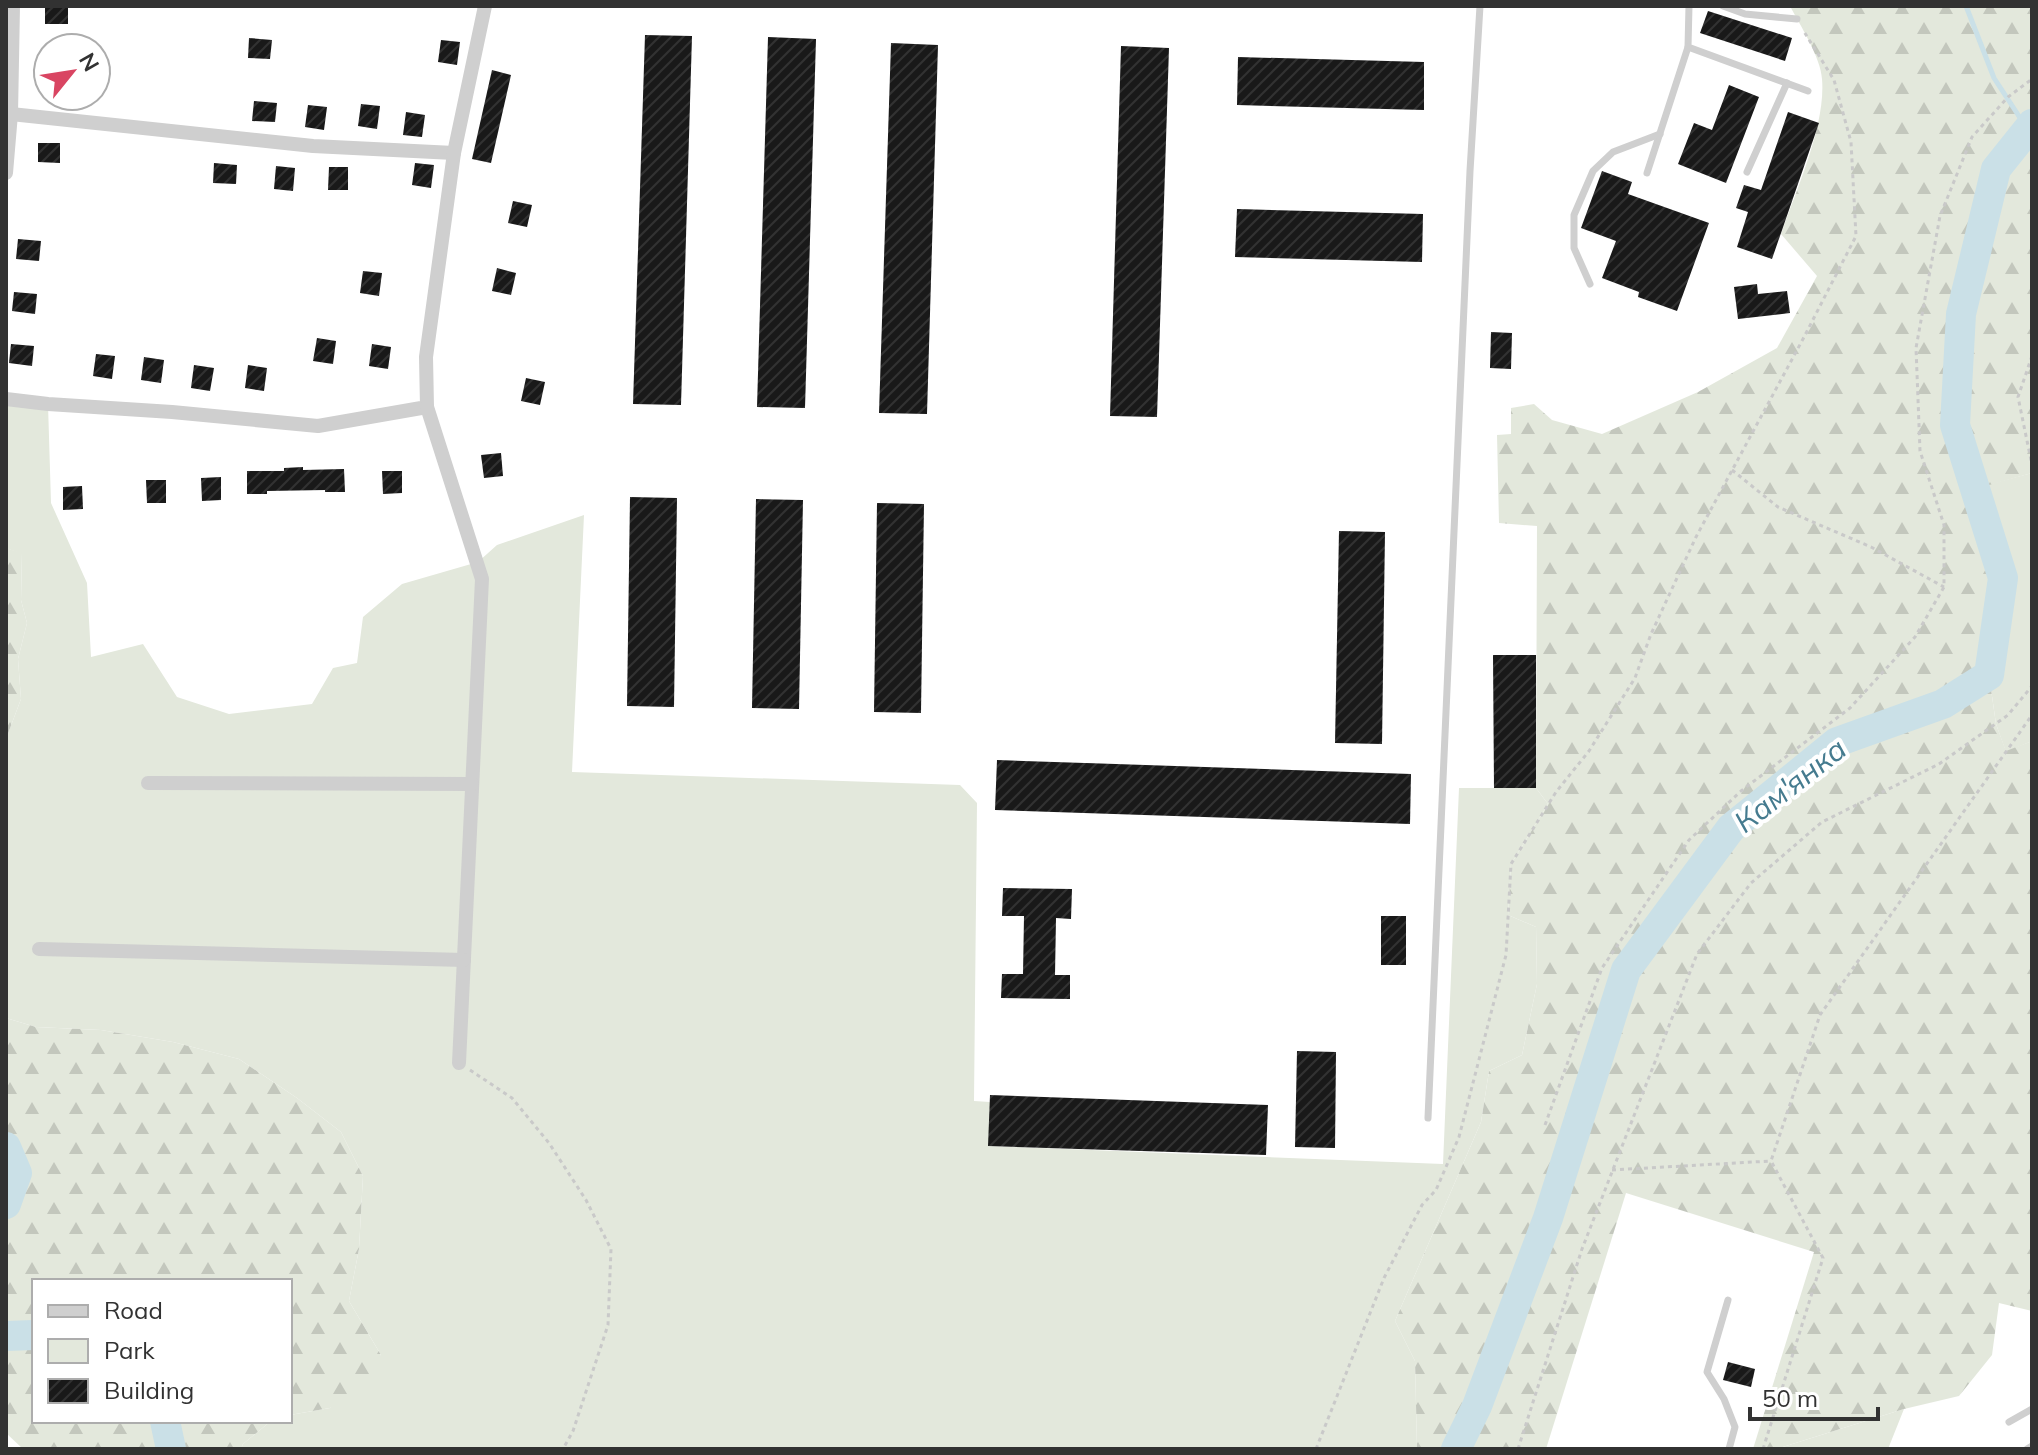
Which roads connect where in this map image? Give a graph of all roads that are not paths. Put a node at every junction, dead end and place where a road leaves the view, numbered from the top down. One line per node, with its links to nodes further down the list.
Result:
1 (13, 6): 10 (street)
2 (485, 6): 12 (street)
3 (1480, 6): 24 (lane)
4 (1689, 6): 7 (lane)
5 (1723, 6): 6 (lane)
6 (1797, 19)
7 (1688, 47): 8 (lane); 11 (lane)
8 (1787, 83): 9 (lane); 13 (lane)
9 (1808, 91)
10 (9, 114): 12 (street); 14 (street)
11 (1660, 134): 15 (lane); 16 (lane)
12 (454, 153): 18 (street)
13 (1747, 172)
14 (6, 173)
15 (1647, 173)
16 (1590, 284)
17 (6, 399): 18 (street)
18 (427, 407): 20 (street)
19 (148, 783): 20 (street)
20 (472, 784): 22 (street)
21 (39, 949): 22 (street)
22 (464, 960): 23 (street)
23 (459, 1063)
24 (1428, 1118)
25 (1728, 1300): 28 (lane)
26 (2032, 1409): 27 (lane)
27 (2009, 1422)
28 (1729, 1449)

